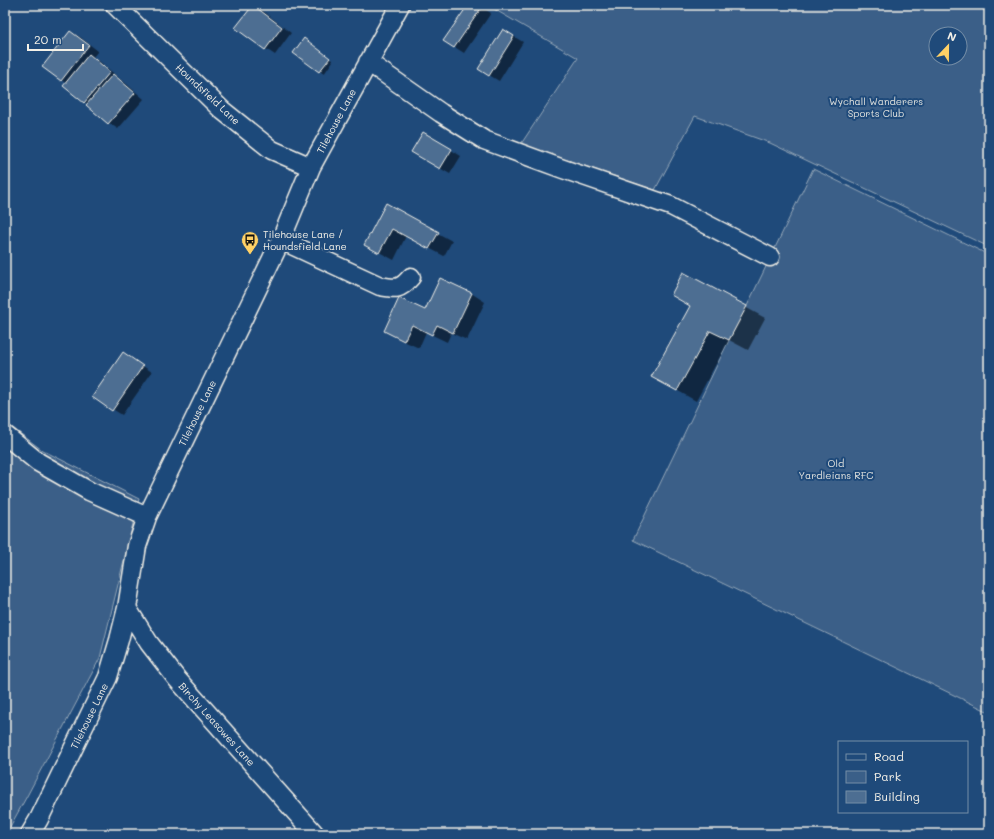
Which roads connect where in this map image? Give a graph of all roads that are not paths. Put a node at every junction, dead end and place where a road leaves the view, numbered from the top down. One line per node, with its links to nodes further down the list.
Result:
1 (115, 5): 4 (street, Houndsfield Lane)
2 (400, 5): 3 (street, Tilehouse Lane)
3 (368, 62): 4 (street, Tilehouse Lane); 6 (street)
4 (311, 167): 5 (street, Tilehouse Lane)
5 (281, 240): 7 (street); 9 (street, Tilehouse Lane)
6 (770, 257)
7 (411, 277)
8 (5, 435): 9 (street)
9 (147, 517): 10 (street, Tilehouse Lane)
10 (127, 608): 11 (street, Tilehouse Lane); 12 (street, Birchy Leasowes Lane)
11 (30, 834)
12 (315, 834)

